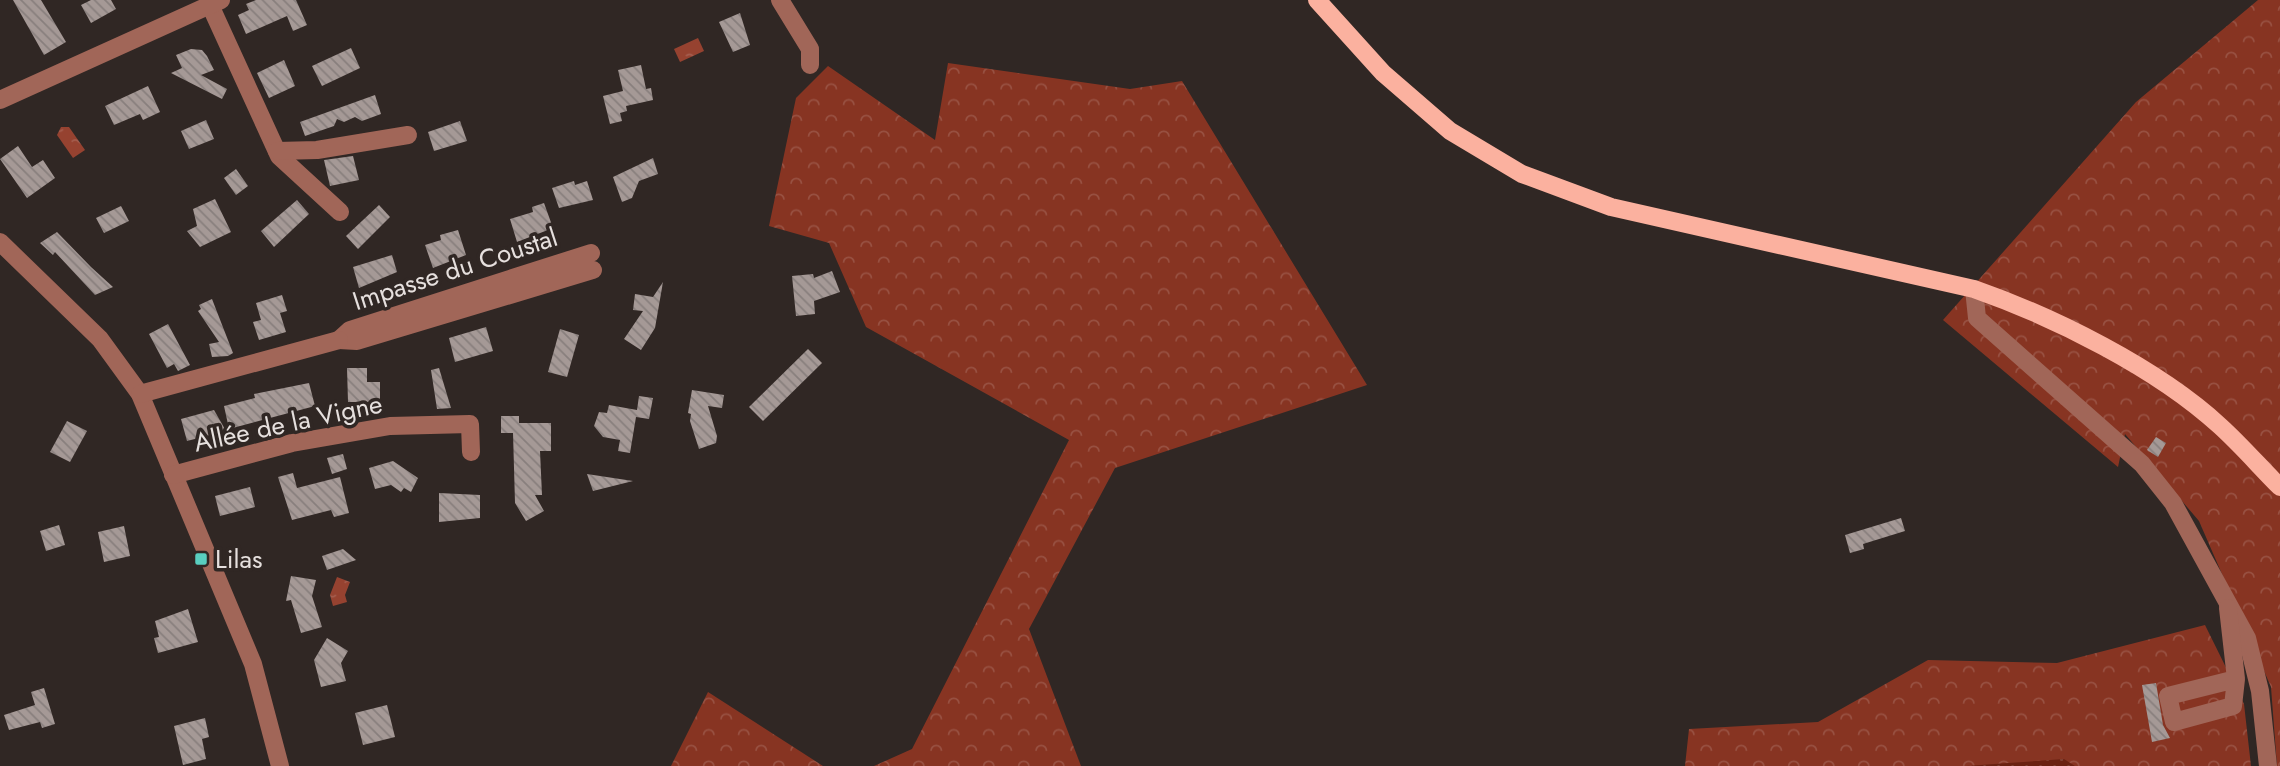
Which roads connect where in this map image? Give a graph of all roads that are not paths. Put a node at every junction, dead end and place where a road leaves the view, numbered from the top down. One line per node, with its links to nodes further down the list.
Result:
1 (780, 0): 4 (street)
2 (1317, 0): 11 (main road)
3 (215, 3): 5 (street); 7 (street)
4 (810, 65)
5 (0, 100)
6 (408, 135): 7 (street)
7 (277, 151): 8 (street)
8 (340, 212)
9 (0, 242): 12 (street)
10 (592, 261): 12 (street, Impasse du Coustal)
11 (1974, 289): 15 (main road); 16 (street)
12 (140, 394): 14 (street)
13 (471, 452): 14 (street, Allée de la Vigne)
14 (173, 475): 18 (street)
15 (2280, 487)
16 (2228, 601): 17 (street); 19 (street)
17 (2236, 679)
18 (280, 766)
19 (2268, 766)

